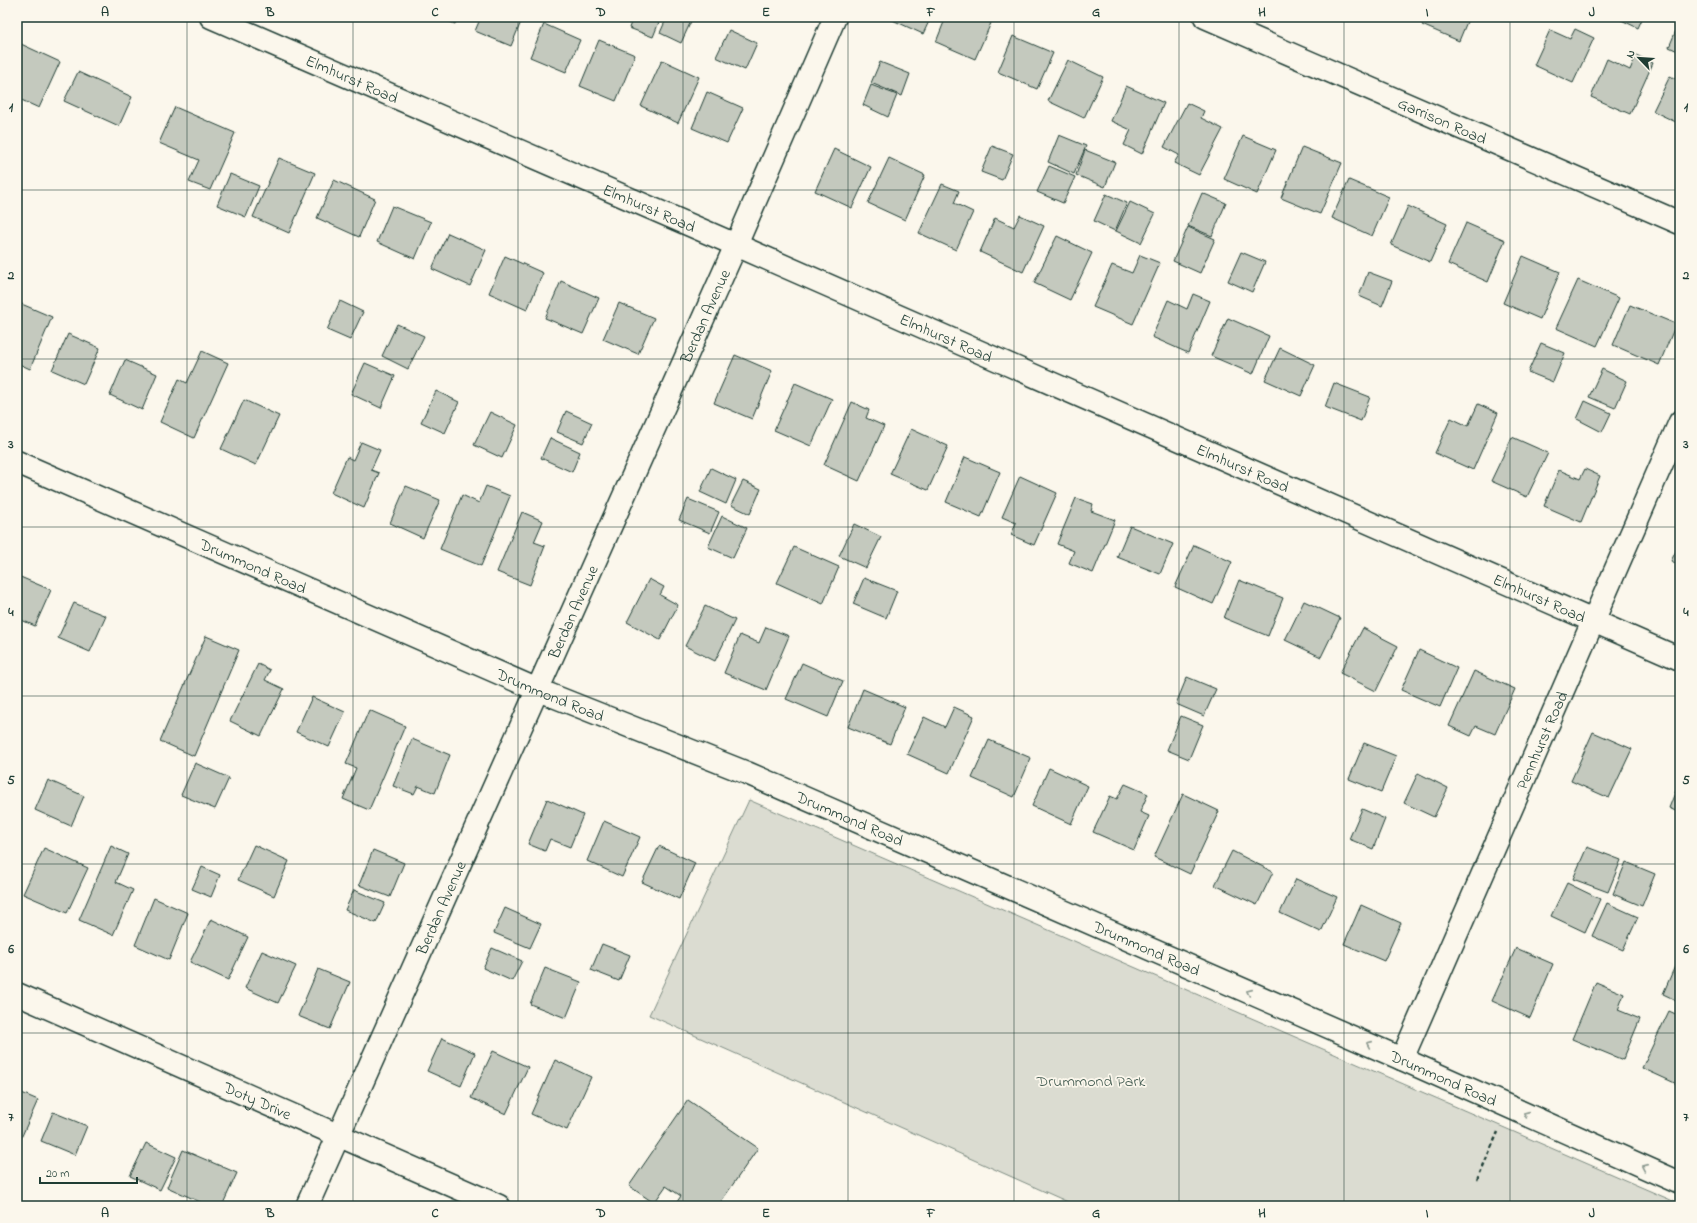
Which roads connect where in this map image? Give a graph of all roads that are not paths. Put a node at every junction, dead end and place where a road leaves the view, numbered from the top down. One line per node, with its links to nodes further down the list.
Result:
1 (211, 17): 5 (street, Elmhurst Road)
2 (835, 17): 5 (street, Berdan Avenue)
3 (1205, 17): 4 (street, Garrison Road)
4 (1680, 223)
5 (736, 245): 8 (street, Elmhurst Road); 10 (street, Berdan Avenue)
6 (1680, 422): 8 (street, Pennhurst Road)
7 (17, 462): 10 (street, Drummond Road)
8 (1593, 621): 9 (street, Elmhurst Road); 12 (street, Pennhurst Road)
9 (1680, 659)
10 (538, 690): 12 (street, Drummond Road, one-way to 10); 13 (street, Berdan Avenue)
11 (17, 994): 13 (street, Doty Drive)
12 (1402, 1059): 14 (street, Drummond Road, one-way to 12)
13 (338, 1136): 15 (street, Berdan Avenue); 16 (street, Doty Drive)
14 (1680, 1183)
15 (307, 1206)
16 (499, 1206)

